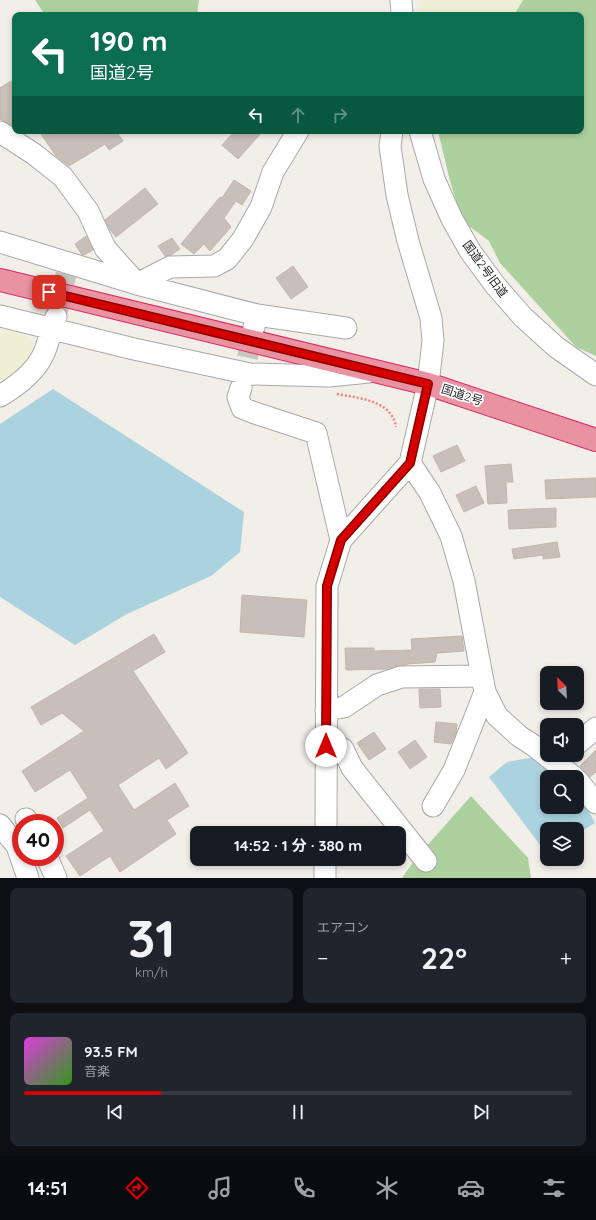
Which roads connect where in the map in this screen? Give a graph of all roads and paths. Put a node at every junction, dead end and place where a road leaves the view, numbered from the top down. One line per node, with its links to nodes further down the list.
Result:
1 (401, 0): 2 (street)
2 (402, 12)
3 (0, 132): 9 (street)
4 (296, 134): 9 (street)
5 (392, 134): 15 (street)
6 (421, 134): 14 (street, 国道2号旧道)
7 (0, 242): 9 (street)
8 (1, 280): 13 (highway, 国道2号)
9 (137, 284): 12 (street)
10 (0, 316): 11 (street)
11 (54, 323): 13 (street); 17 (street)
12 (346, 328)
13 (374, 371): 15 (highway, 国道2号)
14 (596, 375)
15 (428, 384): 18 (highway, 国道2号); 19 (street)
16 (241, 388): 20 (street)
17 (0, 396)
18 (596, 440)
19 (410, 463): 20 (street); 21 (street)
20 (341, 540): 22 (street)
21 (483, 684): 22 (street); 26 (street); 31 (street)
22 (326, 710): 25 (street)
23 (596, 728): 24 (street)
24 (584, 738)
25 (326, 746): 33 (street); 34 (street)
26 (540, 748)
27 (562, 762): 28 (street)
28 (569, 770)
29 (584, 787): 30 (street)
30 (595, 799)
31 (433, 806)
32 (0, 825): 37 (street)
33 (326, 826)
34 (426, 861)
35 (51, 866): 38 (street)
36 (326, 866): 39 (street)
37 (28, 878)
38 (56, 878)
39 (325, 878)

